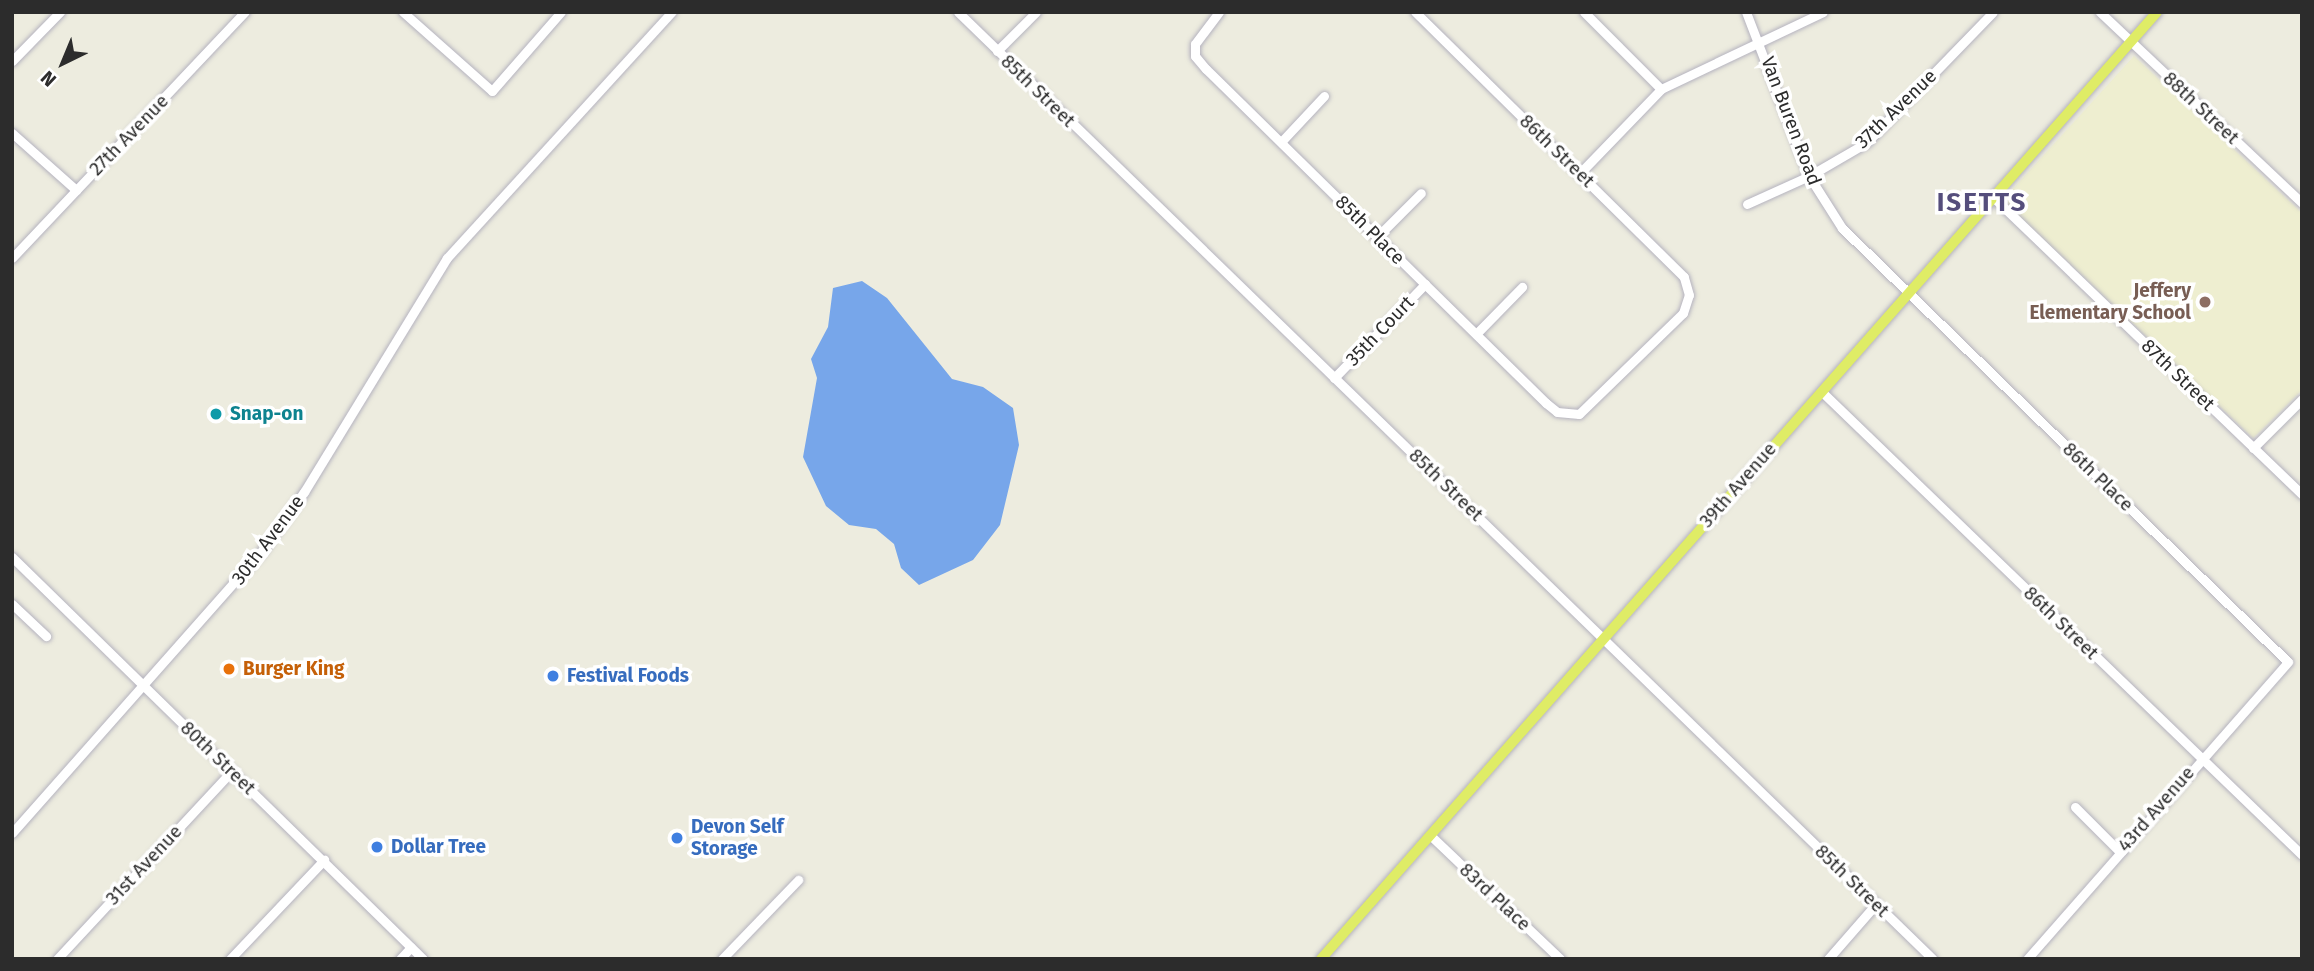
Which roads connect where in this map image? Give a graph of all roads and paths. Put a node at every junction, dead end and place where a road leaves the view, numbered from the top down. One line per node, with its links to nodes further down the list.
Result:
1 (60, 12): 19 (street)
2 (245, 12): 26 (street, 27th Avenue)
3 (403, 12): 4 (street)
4 (561, 12)
5 (672, 12): 48 (street, 30th Avenue)
6 (958, 12): 18 (street, 85th Street)
7 (1036, 12): 18 (street)
8 (1219, 12): 23 (street, 85th Place)
9 (1415, 12): 24 (street, 86th Street)
10 (1584, 12): 20 (street)
11 (1746, 12): 17 (street)
12 (1823, 12): 17 (street)
13 (1993, 12): 25 (street, 37th Avenue)
14 (2101, 12): 16 (street, 88th Street)
15 (2157, 12): 16 (main road, 39th Avenue)
16 (2132, 41): 28 (main road, 39th Avenue); 29 (street, 88th Street)
17 (1760, 42): 20 (street); 25 (street, Van Buren Road)
18 (997, 51): 37 (street, 85th Street)
19 (12, 61)
20 (1661, 89): 24 (street)
21 (1324, 96): 23 (street)
22 (12, 133): 26 (street)
23 (1281, 142): 31 (street, 85th Place)
24 (1580, 173): 40 (street, 86th Street)
25 (1809, 176): 30 (street, 37th Avenue); 35 (street, Van Buren Road)
26 (76, 190): 32 (street, 27th Avenue)
27 (1421, 193): 31 (street)
28 (1993, 197): 35 (main road, 39th Avenue); 41 (street, 87th Street)
29 (2302, 203)
30 (1746, 204)
31 (1377, 237): 33 (street, 85th Place)
32 (12, 258)
33 (1425, 284): 36 (street, 85th Place); 37 (street, 35th Court)
34 (1522, 287): 36 (street)
35 (1908, 292): 38 (main road, 39th Avenue); 47 (street, 86th Place)
36 (1476, 334): 40 (street, 85th Place)
37 (1334, 378): 46 (street, 85th Street)
38 (1821, 391): 46 (main road, 39th Avenue); 49 (street, 86th Street)
39 (2302, 399): 41 (street)
40 (1570, 416)
41 (2253, 447): 42 (street, 87th Street)
42 (2302, 494)
43 (12, 557): 48 (street, 80th Street)
44 (15, 605): 45 (street)
45 (46, 636)
46 (1603, 638): 53 (main road, 39th Avenue); 58 (street, 85th Street)
47 (2288, 662): 49 (street, 43rd Avenue)
48 (145, 688): 50 (street, 80th Street); 52 (street, 30th Avenue)
49 (2200, 758): 54 (street, 43rd Avenue); 55 (street, 86th Street)
50 (232, 771): 56 (street, 80th Street); 60 (street, 31st Avenue)
51 (2075, 807): 54 (street)
52 (12, 833)
53 (1430, 835): 65 (main road, 39th Avenue); 66 (street, 83rd Place)
54 (2119, 851): 69 (street, 43rd Avenue)
55 (2302, 855)
56 (324, 860): 59 (street, 80th Street); 61 (street)
57 (797, 880): 64 (street)
58 (1876, 904): 67 (street); 68 (street, 85th Street)
59 (411, 947): 62 (street); 63 (street, 80th Street)
60 (57, 959)
61 (230, 959)
62 (400, 959)
63 (423, 959)
64 (722, 959)
65 (1321, 959)
66 (1560, 959)
67 (1828, 959)
68 (1933, 959)
69 (2027, 959)

